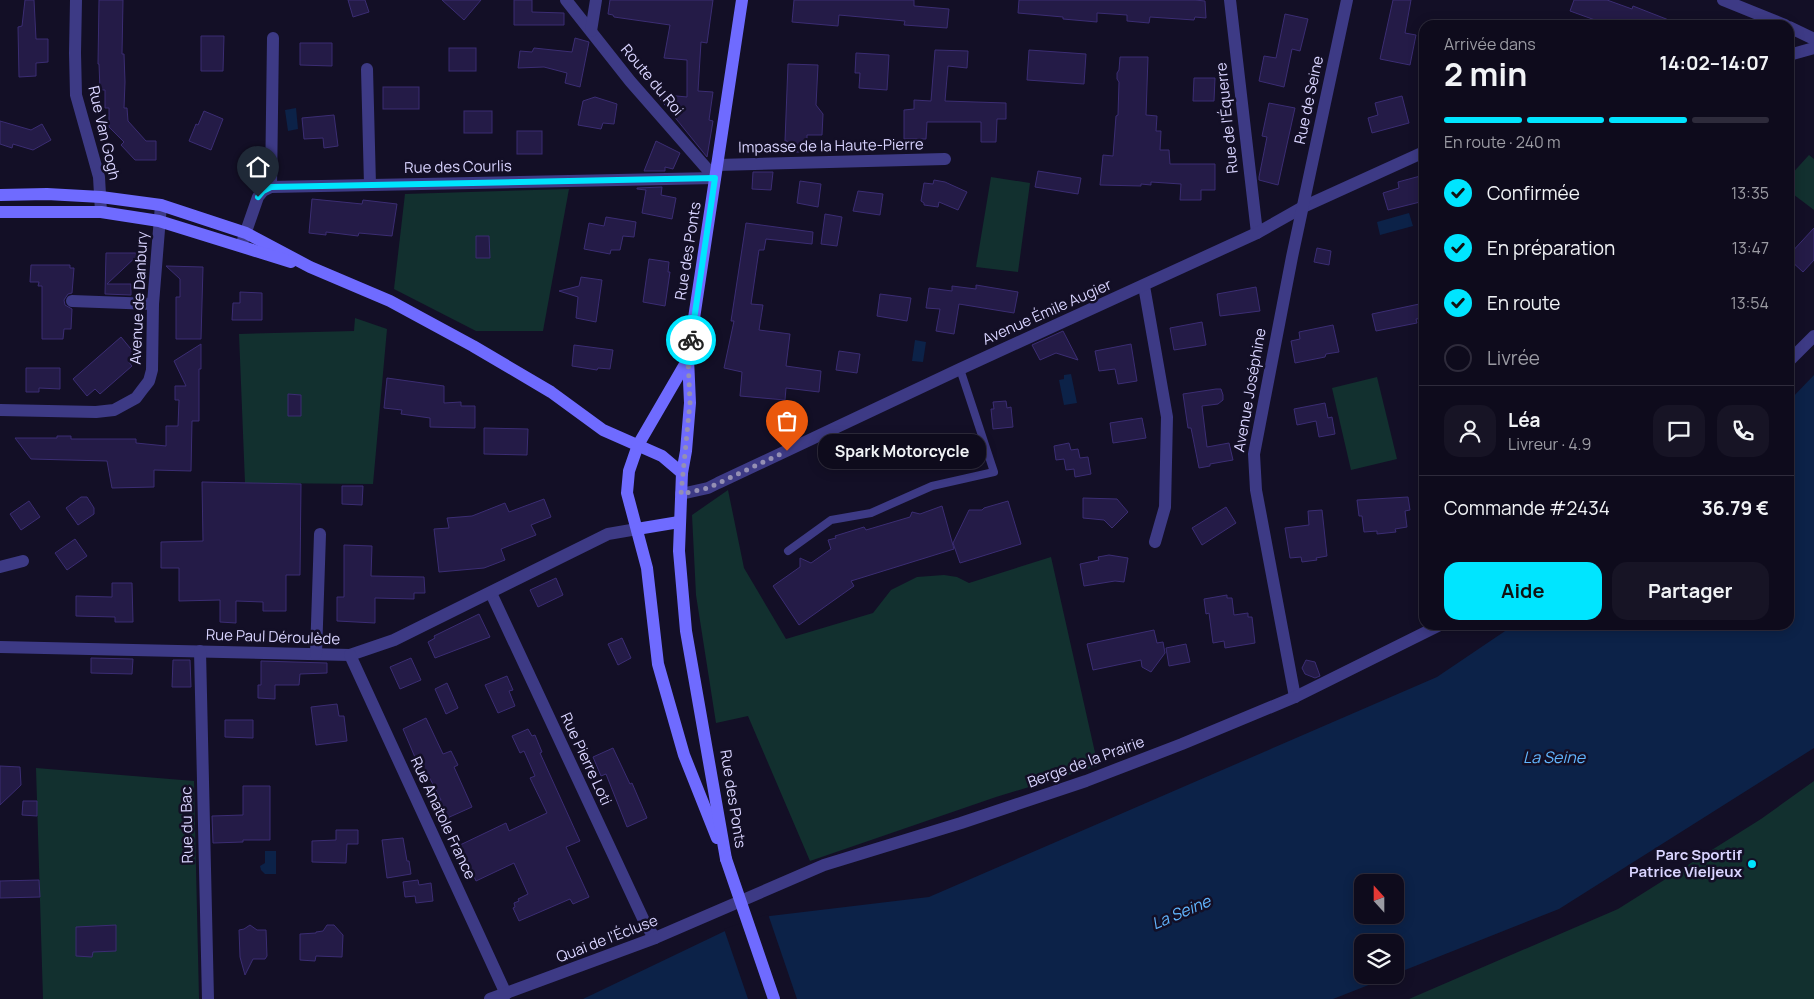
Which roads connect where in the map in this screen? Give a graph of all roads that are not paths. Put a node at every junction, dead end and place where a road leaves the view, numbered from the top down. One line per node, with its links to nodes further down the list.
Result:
1 (76, 0): 23 (street, Rue Van Gogh)
2 (566, 0): 10 (street, Route du Roi)
3 (596, 0): 10 (street)
4 (742, 0): 18 (main road, Rue des Ponts)
5 (1230, 0): 30 (street, Rue de l'Équerre)
6 (1346, 0): 25 (street, Rue de Seine)
7 (1723, 0): 8 (street)
8 (1773, 20)
9 (1794, 29): 12 (street)
10 (591, 31): 19 (street, Route du Roi)
11 (273, 38): 21 (street)
12 (1814, 39)
13 (1814, 48): 14 (street)
14 (1794, 54)
15 (368, 69): 20 (street)
16 (1419, 154): 25 (street, Avenue Émile Augier)
17 (945, 160): 18 (street, Impasse de la Haute-Pierre)
18 (717, 165): 19 (main road, Rue des Ponts)
19 (715, 178): 20 (street, Rue des Courlis); 38 (main road, Rue des Ponts)
20 (370, 186): 21 (street, Rue des Courlis)
21 (271, 187): 29 (street)
22 (0, 195): 23 (main road)
23 (101, 197): 24 (main road); 27 (street, Rue Van Gogh)
24 (161, 205): 28 (street, Avenue de Danbury); 29 (main road)
25 (1303, 207): 30 (street, Avenue Émile Augier); 57 (street, Avenue Joséphine)
26 (0, 212): 27 (main road)
27 (101, 212): 28 (main road)
28 (159, 221): 31 (main road); 35 (street, Avenue de Danbury)
29 (246, 232): 31 (street); 32 (main road)
30 (1257, 233): 33 (street, Avenue Émile Augier)
31 (240, 247): 32 (main road)
32 (310, 267): 41 (main road)
33 (1144, 286): 39 (street, Avenue Émile Augier); 47 (street)
34 (72, 301): 35 (street)
35 (153, 304): 40 (street, Avenue de Danbury)
36 (1814, 336): 37 (street)
37 (1794, 356)
38 (688, 358): 41 (main road, Rue des Ponts); 42 (main road, Rue des Ponts)
39 (960, 369): 43 (street, Avenue Émile Augier); 48 (lane)
40 (0, 410)
41 (638, 445): 42 (main road); 45 (main road, Rue des Ponts)
42 (682, 473): 43 (main road, Rue des Ponts)
43 (681, 494): 44 (main road, Rue des Ponts)
44 (679, 522): 45 (main road); 58 (main road, Rue des Ponts)
45 (637, 529): 51 (street, Rue Paul Déroulède); 58 (main road, Rue des Ponts)
46 (320, 534): 55 (street)
47 (1156, 542)
48 (788, 551)
49 (23, 561): 50 (street)
50 (0, 567)
51 (490, 593): 56 (street, Rue Paul Déroulède); 60 (street, Rue Pierre Loti)
52 (1430, 630): 57 (street, Berge de la Prairie)
53 (0, 647): 54 (street, Rue Paul Déroulède)
54 (200, 651): 55 (street, Rue Paul Déroulède); 62 (street, Rue du Bac)
55 (316, 654): 56 (street, Rue Paul Déroulède)
56 (350, 655): 61 (street, Rue Anatole France)
57 (1295, 697): 59 (street, Berge de la Prairie)
58 (726, 859): 64 (main road, bridge)
59 (734, 905): 60 (street, Quai de l'Écluse)
60 (655, 938): 61 (street, Quai de l'Écluse)
61 (506, 994): 63 (street, Quai de l'Écluse)
62 (208, 999)
63 (490, 999)
64 (774, 999)

